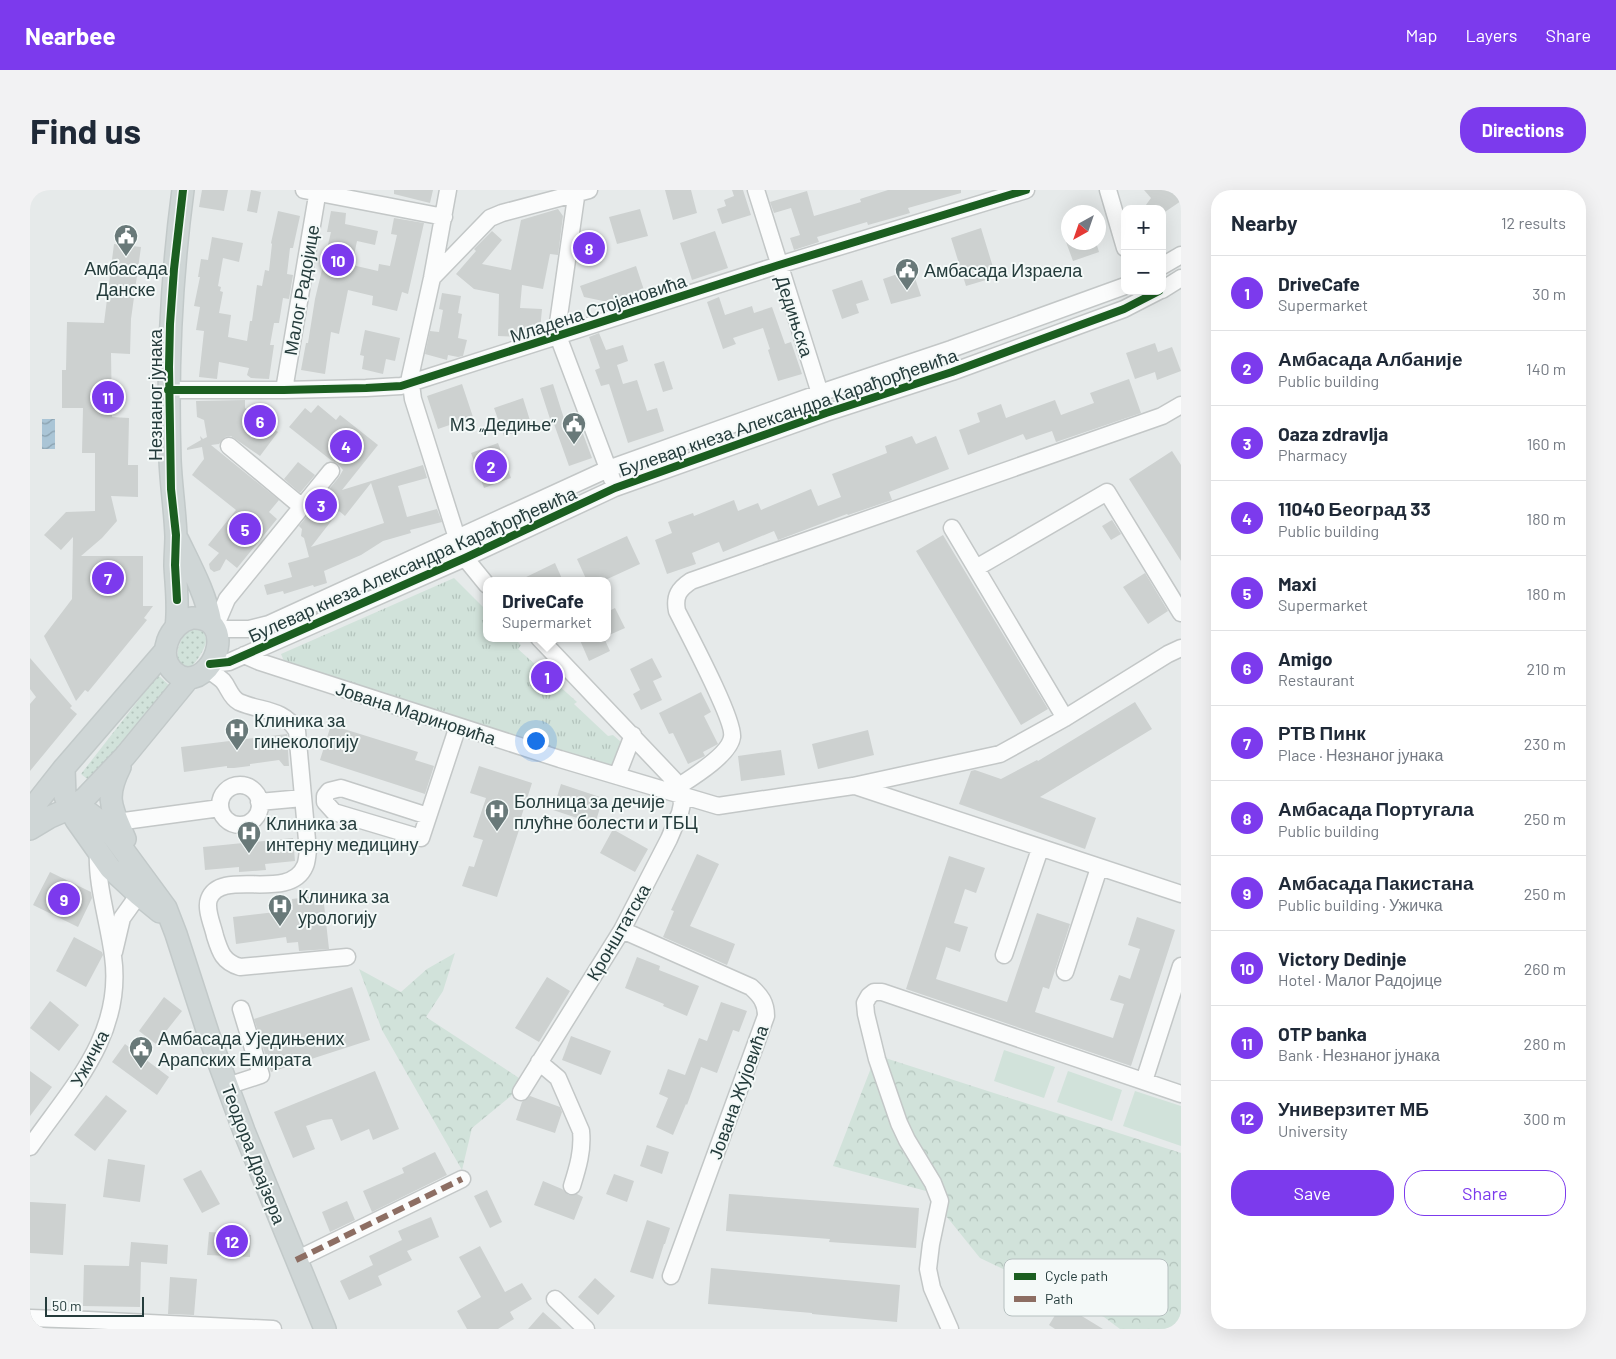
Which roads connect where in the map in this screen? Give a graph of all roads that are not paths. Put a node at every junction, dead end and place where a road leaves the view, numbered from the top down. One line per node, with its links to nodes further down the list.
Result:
1 (183, 190): 20 (main road, Незнаног јунака)
2 (448, 190): 8 (street)
3 (756, 190): 12 (street, Дедињска)
4 (1026, 190): 12 (street, Младена Стојановића)
5 (1108, 190): 9 (street)
6 (313, 191): 8 (street); 21 (street, Малог Радојице)
7 (580, 191): 13 (street); 18 (street)
8 (444, 216): 13 (street)
9 (1121, 234)
10 (1181, 255): 11 (street)
11 (1166, 264)
12 (779, 265): 18 (street, Младена Стојановића); 22 (street, Дедињска)
13 (432, 278): 19 (street)
14 (1181, 278): 16 (street, Булевар кнеза Александра Карађорђевића)
15 (1121, 287): 22 (street, Булевар кнеза Александра Карађорђевића)
16 (1166, 287)
17 (1141, 296): 24 (street, Булевар кнеза Александра Карађорђевића)
18 (558, 336): 19 (street, Младена Стојановића); 26 (street)
19 (410, 383): 21 (street, Младена Стојановића); 32 (street)
20 (168, 390): 21 (street, Младена Стојановића); 31 (main road, Незнаног јунака)
21 (284, 390)
22 (820, 393): 24 (street, Дедињска); 26 (street, Булевар кнеза Александра Карађорђевића)
23 (1181, 405): 51 (street)
24 (826, 413): 28 (street, Булевар кнеза Александра Карађорђевића)
25 (229, 446): 29 (street)
26 (608, 469): 28 (street); 32 (street, Булевар кнеза Александра Карађорђевића)
27 (331, 471): 29 (street)
28 (615, 488): 33 (street, Булевар кнеза Александра Карађорђевића)
29 (302, 507): 37 (street)
30 (952, 528): 34 (street)
31 (176, 535): 37 (main road, Незнаног јунака); 38 (main road, Незнаног јунака)
32 (457, 538): 33 (street); 37 (street, Булевар кнеза Александра Карађорђевића)
33 (465, 558): 35 (street); 42 (street, Булевар кнеза Александра Карађорђевића)
34 (976, 568): 36 (street); 44 (street)
35 (483, 580)
36 (1181, 613)
37 (214, 626): 38 (main road); 43 (main road)
38 (176, 627): 41 (main road)
39 (543, 642): 46 (street)
40 (1181, 648): 44 (street, Јована Мариновића)
41 (164, 651): 43 (main road); 48 (main road)
42 (244, 655): 43 (street, Булевар кнеза Александра Карађорђевића); 45 (street, Јована Мариновића)
43 (202, 670): 47 (main road); 52 (street)
44 (1065, 718): 50 (street, Јована Мариновића)
45 (458, 726): 49 (street, Јована Мариновића); 57 (street)
46 (633, 735): 49 (street); 51 (street)
47 (125, 756): 55 (main road); 58 (main road)
48 (64, 768): 55 (main road, Теодора Драјзера); 56 (main road)
49 (617, 776): 51 (street, Јована Мариновића)
50 (853, 786): 51 (street, Јована Мариновића); 60 (street)
51 (680, 790): 66 (street, Кронштатска)
52 (303, 798): 53 (street); 69 (street)
53 (259, 802): 54 (street); 54 (street)
54 (220, 808): 58 (street)
55 (70, 809): 59 (main road); 61 (main road, Теодора Драјзера); 62 (main road, Теодора Драјзера)
56 (30, 812)
57 (428, 816): 57 (street)
58 (117, 822): 62 (main road)
59 (30, 829)
60 (1040, 849): 63 (street); 67 (street)
61 (98, 851): 64 (main road, Теодора Драјзера); 68 (street, Ужичка)
62 (127, 854): 64 (main road, Теодора Драјзера)
63 (1099, 868): 65 (street); 71 (street)
64 (140, 884): 68 (street, Ужичка); 75 (main road, Теодора Драјзера)
65 (1181, 894)
66 (622, 930): 73 (street, Кронштатска); 82 (street, Јована Жујовића)
67 (1004, 955)
68 (113, 956): 78 (street, Ужичка)
69 (346, 957)
70 (1181, 966): 74 (street)
71 (1065, 972)
72 (241, 1009): 75 (street)
73 (539, 1062): 76 (street, Кронштатска); 80 (street)
74 (1144, 1081): 77 (street); 89 (street)
75 (227, 1086): 81 (main road, Теодора Драјзера)
76 (521, 1092)
77 (1181, 1094)
78 (30, 1147)
79 (462, 1179): 81 (street)
80 (572, 1186)
81 (296, 1260): 87 (main road, Теодора Драјзера)
82 (670, 1276)
83 (555, 1299): 88 (street)
84 (30, 1318): 85 (street)
85 (105, 1325): 86 (street)
86 (274, 1329)
87 (325, 1329)
88 (586, 1329)
89 (950, 1329)

